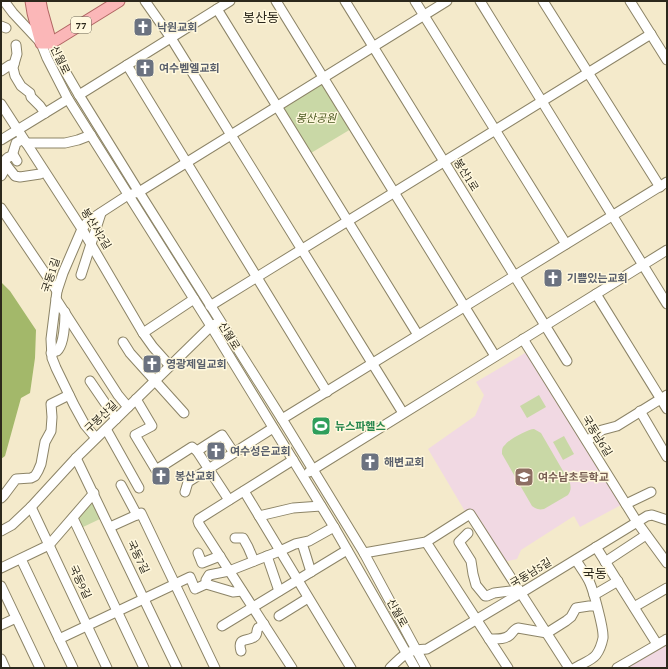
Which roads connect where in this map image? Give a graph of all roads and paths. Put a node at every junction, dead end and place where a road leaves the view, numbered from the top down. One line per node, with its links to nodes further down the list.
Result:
1 (4, 1): 18 (street)
2 (31, 1): 18 (main road, 신월로)
3 (40, 1): 18 (main road, 신월로)
4 (119, 1): 18 (main road, 77)
5 (144, 1): 17 (street)
6 (230, 1): 14 (street)
7 (276, 1): 26 (street)
8 (345, 1): 20 (street, 봉산1로)
9 (416, 1): 15 (street)
10 (447, 1): 15 (street, 국동1길)
11 (480, 1): 29 (street)
12 (543, 1): 25 (street)
13 (630, 1): 16 (street)
14 (217, 9): 17 (street); 31 (street)
15 (424, 15): 20 (street, 국동1길); 34 (street)
16 (651, 34): 21 (street); 25 (street)
17 (171, 38): 23 (street); 36 (street)
18 (46, 43): 27 (street, 신월로); 28 (street, 신월로)
19 (16, 45): 22 (street)
20 (373, 47): 26 (street, 국동1길); 39 (street, 봉산1로)
21 (666, 54)
22 (14, 64): 24 (street); 32 (street)
23 (127, 65): 27 (street); 40 (street)
24 (1, 71)
25 (588, 72): 29 (street); 44 (street)
26 (324, 78): 31 (street, 국동1길); 46 (street)
27 (79, 95): 45 (street, 신월로)
28 (68, 99): 32 (street); 35 (street, 신월로)
29 (541, 101): 34 (street); 50 (street)
30 (1, 104): 33 (street, 봉산서2길)
31 (277, 106): 36 (street, 국동1길); 51 (street)
32 (45, 113): 33 (street)
33 (17, 130): 37 (street); 38 (street, 봉산서2길)
34 (495, 130): 39 (street); 54 (street)
35 (91, 135): 38 (street); 47 (street, 신월로)
36 (231, 135): 40 (street, 국동1길); 55 (street)
37 (1, 140)
38 (24, 141): 41 (street); 42 (street, 봉산서2길)
39 (444, 161): 46 (street); 61 (street, 봉산1로)
40 (186, 163): 45 (street, 국동1길); 62 (street)
41 (7, 166): 42 (street); 43 (street)
42 (41, 171): 52 (street, 봉산서2길)
43 (1, 176)
44 (663, 184): 50 (street)
45 (138, 192): 47 (street, 국동1길); 67 (street, 신월로)
46 (394, 192): 51 (street); 68 (street)
47 (128, 195): 49 (street, 국동1길); 65 (street, 신월로)
48 (1, 208): 64 (street)
49 (101, 213): 52 (street, 국동1길); 53 (street)
50 (612, 216): 54 (street); 59 (street)
51 (348, 221): 55 (street); 74 (street)
52 (82, 228): 53 (street, 봉산서2길); 57 (street, 국동1길)
53 (91, 244): 58 (street); 73 (street, 봉산서2길)
54 (566, 244): 61 (street)
55 (302, 249): 62 (street); 80 (street)
56 (667, 250): 59 (street)
57 (67, 262): 58 (street); 64 (street, 국동1길)
58 (85, 262): 60 (street)
59 (643, 266): 63 (street); 66 (street)
60 (80, 275)
61 (515, 276): 68 (street); 71 (street, 봉산1로)
62 (256, 277): 67 (street); 84 (street)
63 (596, 294): 71 (street); 86 (street)
64 (56, 295): 69 (street); 77 (street, 국동1길)
65 (194, 299): 72 (street, 신월로); 73 (street)
66 (667, 304)
67 (210, 306): 70 (street, 신월로)
68 (465, 307): 74 (street); 78 (street)
69 (65, 312): 77 (street); 88 (street)
70 (219, 321): 72 (street, 구봉산길); 94 (street, 신월로)
71 (546, 325): 75 (street); 79 (street, 봉산1로)
72 (211, 326): 81 (street, 구봉산길); 96 (street, 신월로)
73 (144, 333): 81 (street, 봉산서2길)
74 (418, 335): 80 (street)
75 (524, 339): 78 (street); 98 (street, 국동남6길)
76 (123, 342): 82 (street)
77 (51, 353): 85 (street, 국동1길)
78 (495, 356): 92 (street)
79 (568, 361)
80 (373, 363): 84 (street); 92 (street)
81 (170, 366): 82 (street, 구봉산길)
82 (155, 380): 87 (street, 구봉산길); 91 (street)
83 (90, 381): 93 (street)
84 (327, 392): 94 (street)
85 (69, 395): 97 (street, 국동1길); 113 (street)
86 (664, 397): 89 (street); 90 (street)
87 (136, 399): 88 (street, 구봉산길); 99 (street)
88 (128, 407): 93 (street, 구봉산길)
89 (667, 409)
90 (640, 411): 98 (street); 101 (street)
91 (184, 412)
92 (403, 413): 105 (street)
93 (116, 419): 95 (street, 구봉산길)
94 (282, 419): 105 (street, 신월로)
95 (106, 428): 97 (street, 구봉산길); 108 (street)
96 (273, 428): 100 (street); 103 (street, 신월로)
97 (96, 438): 102 (street, 구봉산길)
98 (587, 442): 115 (street, 국동남6길)
99 (197, 451): 100 (street); 104 (street)
100 (234, 453): 104 (street)
101 (667, 457)
102 (76, 458): 112 (street, 국동7길); 117 (street, 구봉산길)
103 (293, 460): 106 (street, 신월로); 109 (street)
104 (208, 469): 110 (street); 114 (street)
105 (312, 469): 106 (street); 136 (street, 신월로)
106 (302, 476): 116 (street, 신월로)
107 (122, 485): 118 (street)
108 (139, 488)
109 (244, 491): 114 (street); 119 (street)
110 (185, 492)
111 (651, 492): 115 (street)
112 (94, 493): 120 (street); 123 (street, 국동7길)
113 (1, 498)
114 (229, 500): 137 (street)
115 (626, 504): 122 (street, 국동남6길)
116 (321, 506): 119 (street); 124 (street, 신월로)
117 (31, 507): 125 (street, 구봉산길); 131 (street, 국동9길)
118 (137, 515): 123 (street); 149 (street)
119 (259, 516): 134 (street)
120 (73, 518): 131 (street); 162 (street)
121 (667, 520): 122 (street, 국동남5길)
122 (636, 522): 127 (street, 국동남6길); 132 (street, 국동남5길)
123 (110, 527): 157 (street, 국동7길)
124 (334, 527): 130 (street); 133 (street, 신월로)
125 (1, 530)
126 (468, 533): 155 (street)
127 (646, 536): 142 (street); 143 (street, 국동남6길)
128 (235, 538): 141 (street)
129 (426, 542): 136 (street); 155 (street); 165 (street)
130 (302, 543): 134 (street); 146 (street)
131 (49, 545): 139 (street); 168 (street, 국동9길)
132 (596, 547): 140 (street, 국동남5길); 142 (street)
133 (347, 550): 146 (street); 177 (street, 신월로)
134 (280, 551): 138 (street); 147 (street)
135 (198, 553): 137 (street)
136 (364, 553): 175 (street, 신월로)
137 (220, 556): 145 (street)
138 (267, 556): 141 (street); 154 (street)
139 (21, 559): 144 (street); 172 (street)
140 (576, 560): 155 (street, 국동남5길); 156 (street)
141 (254, 561): 145 (street)
142 (605, 562): 148 (street)
143 (667, 563)
144 (1, 568)
145 (229, 571): 150 (street); 153 (street)
146 (311, 572): 147 (street)
147 (297, 580): 154 (street); 158 (street)
148 (618, 581): 156 (street); 160 (street)
149 (174, 584): 150 (street); 157 (street); 185 (street)
150 (206, 584): 153 (street)
151 (1, 586): 164 (street)
152 (667, 588): 160 (street)
153 (242, 591): 161 (street)
154 (279, 591): 161 (street)
155 (520, 592): 165 (street, 국동남5길); 170 (street)
156 (594, 595): 159 (street)
157 (144, 598): 162 (street); 184 (street, 국동7길)
158 (308, 598): 163 (street); 187 (street)
159 (596, 606): 170 (street); 193 (street)
160 (634, 606): 174 (street)
161 (253, 607): 166 (street); 169 (street)
162 (117, 611): 168 (street); 183 (street)
163 (279, 616)
164 (16, 618): 167 (street); 180 (street)
165 (476, 619): 173 (street); 175 (street, 국동남5길)
166 (264, 624): 176 (street); 186 (street)
167 (1, 625)
168 (87, 625): 172 (street); 182 (street, 국동9길)
169 (222, 626)
170 (547, 633): 173 (street); 192 (street)
171 (667, 638): 174 (street)
172 (59, 639): 181 (street)
173 (489, 640): 191 (street)
174 (658, 644): 194 (street)
175 (416, 649): 177 (street, 국동남5길); 190 (street, 신월로)
176 (241, 651)
177 (406, 652): 188 (street); 189 (street, 신월로)
178 (1, 659): 179 (street)
179 (5, 668)
180 (40, 668)
181 (73, 668)
182 (107, 668)
183 (144, 668)
184 (177, 668)
185 (215, 668)
186 (292, 668)
187 (351, 668)
188 (390, 668)
189 (415, 668)
190 (426, 668)
191 (508, 668)
192 (569, 668)
193 (575, 668)
194 (617, 668)

